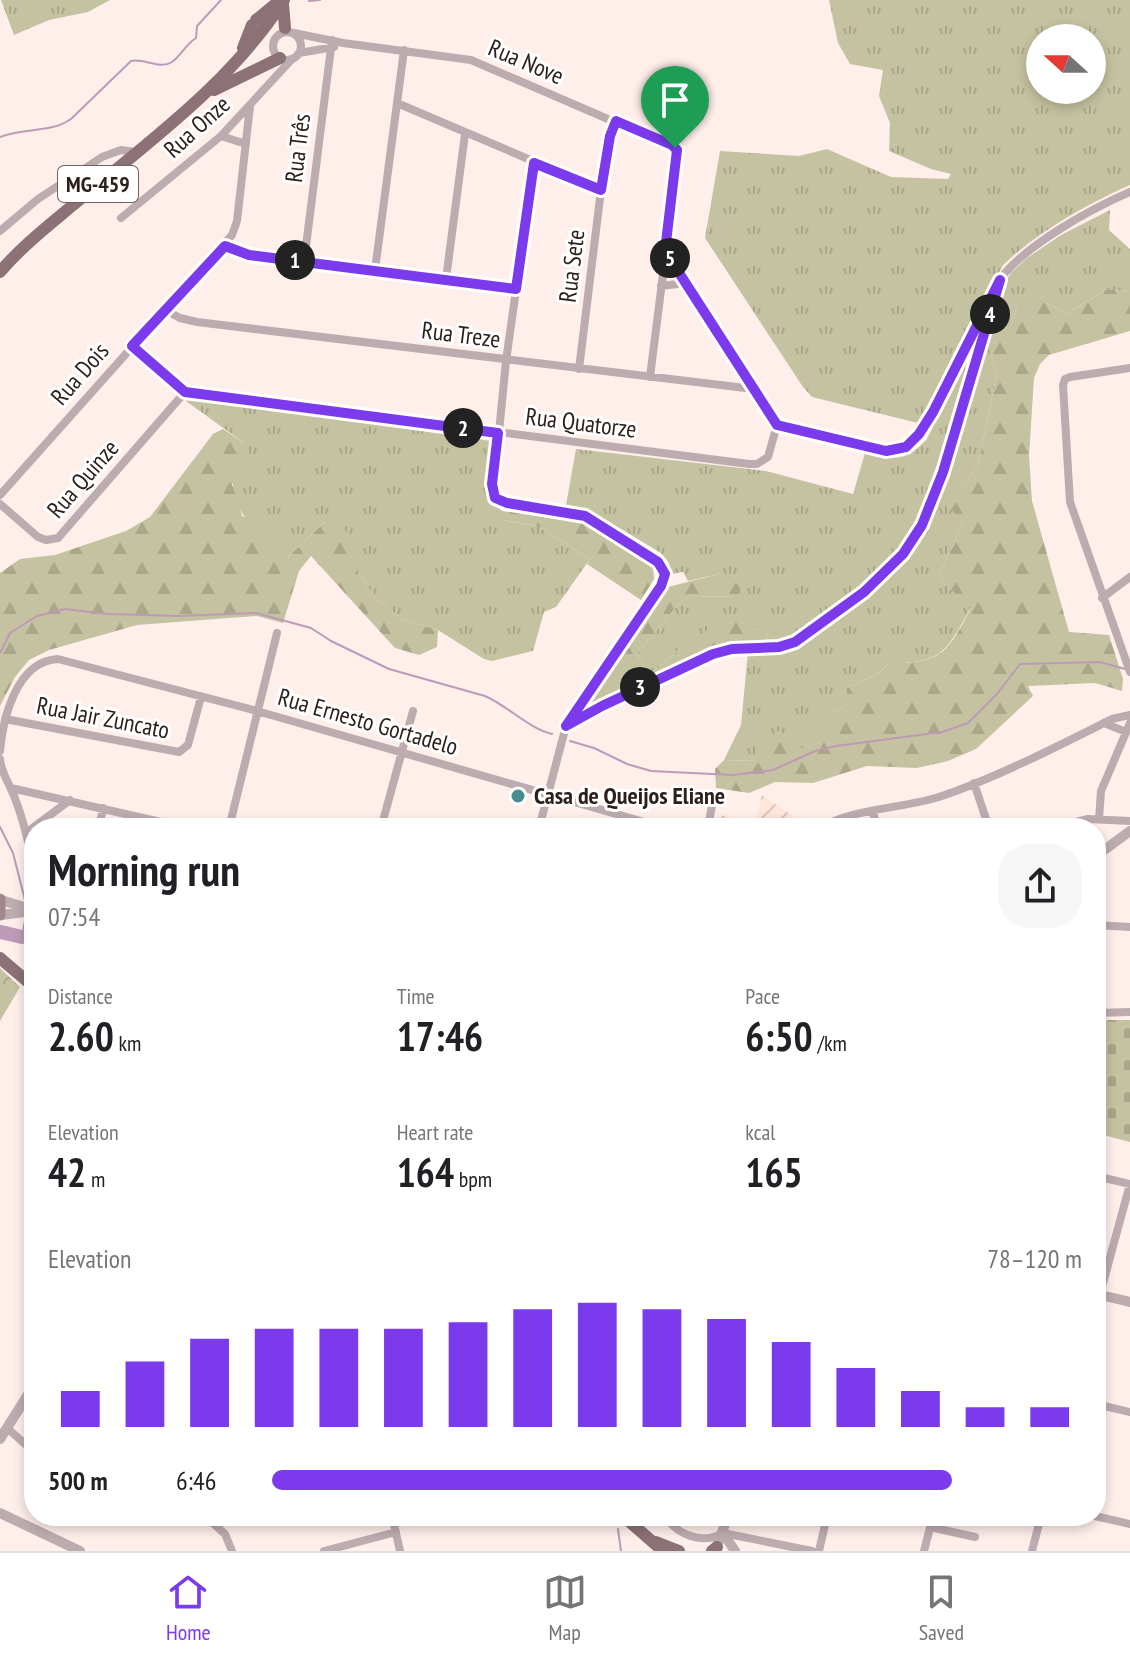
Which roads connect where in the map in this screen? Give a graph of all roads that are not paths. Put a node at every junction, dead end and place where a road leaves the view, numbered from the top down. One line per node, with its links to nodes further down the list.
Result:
1 (282, 0): 2 (main road); 3 (main road)
2 (254, 23): 3 (street); 4 (street); 8 (main road)
3 (281, 29): 4 (main road, MG-459); 4 (street); 5 (street); 7 (street); 7 (street)
4 (260, 41): 7 (street); 8 (main road, MG-459)
5 (332, 44): 6 (street, Rua Nove); 7 (street, Rua Nove); 24 (street, Rua Três)
6 (404, 50): 10 (street); 12 (street, Rua Nove)
7 (286, 56): 9 (main road); 11 (street, Rua Onze)
8 (239, 58): 9 (main road, MG-459)
9 (198, 99): 16 (main road, MG-459)
10 (397, 103): 13 (street); 25 (street)
11 (250, 106): 14 (street, Rua Onze); 15 (street)
12 (616, 121): 18 (street, Rua Sete); 23 (street, Rua Nove)
13 (465, 134): 17 (street); 27 (street)
14 (221, 136): 15 (street); 20 (street, Rua Onze)
15 (246, 144): 22 (street)
16 (135, 152): 21 (street); 26 (main road, MG-459)
17 (534, 163): 18 (street); 31 (street)
18 (601, 190): 36 (street, Rua Sete)
19 (1130, 192): 28 (street)
20 (121, 218)
21 (0, 231)
22 (225, 246): 24 (street); 32 (street, Rua Dois)
23 (665, 251): 29 (street); 30 (street)
24 (304, 262): 25 (street)
25 (375, 270): 27 (street)
26 (0, 272)
27 (446, 279): 31 (street)
28 (1000, 280): 40 (street); 54 (street)
29 (686, 283): 30 (street); 38 (street)
30 (661, 286): 37 (street)
31 (516, 289): 34 (street)
32 (165, 310): 33 (street, Rua Dois); 34 (street, Rua Treze)
33 (132, 346): 39 (street); 42 (street, Rua Dois)
34 (506, 361): 36 (street, Rua Treze); 41 (street)
35 (1130, 368): 45 (street)
36 (579, 369): 37 (street, Rua Treze)
37 (650, 377): 38 (street, Rua Treze)
38 (754, 389): 40 (street)
39 (185, 392): 41 (street, Rua Quatorze); 43 (street, Rua Quinze)
40 (777, 425): 41 (street, Rua Quatorze)
41 (498, 433): 54 (street)
42 (0, 495)
43 (0, 504)
44 (1130, 577): 45 (street)
45 (1102, 598): 47 (street)
46 (277, 633): 49 (street)
47 (1129, 668)
48 (201, 697): 49 (street, Rua Ernesto Gortadelo); 52 (street, Rua Ernesto Gortadelo); 52 (street, Rua Jair Zuncato)
49 (257, 711): 57 (street, Rua Ernesto Gortadelo); 69 (street)
50 (413, 711): 57 (street)
51 (1130, 715): 53 (street)
52 (5, 719): 56 (street)
53 (1104, 723): 55 (street); 59 (street)
54 (566, 726): 61 (street)
55 (1128, 728): 77 (street)
56 (0, 751)
57 (401, 752): 61 (street, Rua Ernesto Gortadelo); 70 (street)
58 (0, 759): 60 (street)
59 (974, 783): 65 (street); 76 (street)
60 (11, 788): 63 (street); 80 (street)
61 (548, 793): 71 (street); 72 (street, Rua Ernesto Gortadelo)
62 (714, 794): 73 (street)
63 (70, 800): 64 (street); 66 (street)
64 (103, 808): 67 (street); 68 (street)
65 (873, 812): 74 (street); 75 (street)
66 (46, 818)
67 (101, 818)
68 (145, 818)
69 (231, 818)
70 (384, 818)
71 (542, 818)
72 (632, 818)
73 (710, 818)
74 (844, 818)
75 (874, 818)
76 (986, 818)
77 (1099, 818)
78 (1106, 819): 79 (street)
79 (1130, 821)
80 (24, 827)
81 (1130, 831): 82 (street)
82 (1106, 849)
83 (0, 900): 84 (street); 86 (main road)
84 (24, 907)
85 (24, 912): 86 (street)
86 (1, 915)
87 (1106, 926): 88 (street)
88 (1130, 927)
89 (0, 958): 90 (main road)
90 (24, 977)
91 (1130, 1012): 92 (street)
92 (1106, 1013)
93 (1106, 1178): 94 (street)
94 (1130, 1184): 95 (street)
95 (1106, 1267)
96 (1106, 1297): 97 (street)
97 (1130, 1302)
98 (24, 1401): 101 (street)
99 (1106, 1406): 100 (street)
100 (1130, 1412)
101 (7, 1428): 102 (street); 103 (street)
102 (0, 1439)
103 (24, 1443)
104 (0, 1513): 106 (street)
105 (1106, 1519): 107 (street)
106 (24, 1524)
107 (1130, 1524)
108 (27, 1526): 122 (street)
109 (217, 1526): 123 (street)
110 (394, 1526): 117 (street)
111 (634, 1526): 120 (main road)
112 (673, 1526): 118 (street)
113 (725, 1526): 118 (street)
114 (825, 1526): 130 (street)
115 (1038, 1526): 132 (street)
116 (930, 1527): 119 (street); 131 (street)
117 (396, 1532): 124 (street); 125 (street)
118 (723, 1533): 121 (street); 128 (street); 129 (street)
119 (975, 1537)
120 (651, 1541): 126 (main road); 127 (main road)
121 (715, 1550)
122 (80, 1551)
123 (232, 1551)
124 (324, 1551)
125 (400, 1551)
126 (663, 1551)
127 (679, 1551)
128 (735, 1551)
129 (812, 1551)
130 (819, 1551)
131 (924, 1551)
132 (1032, 1551)

